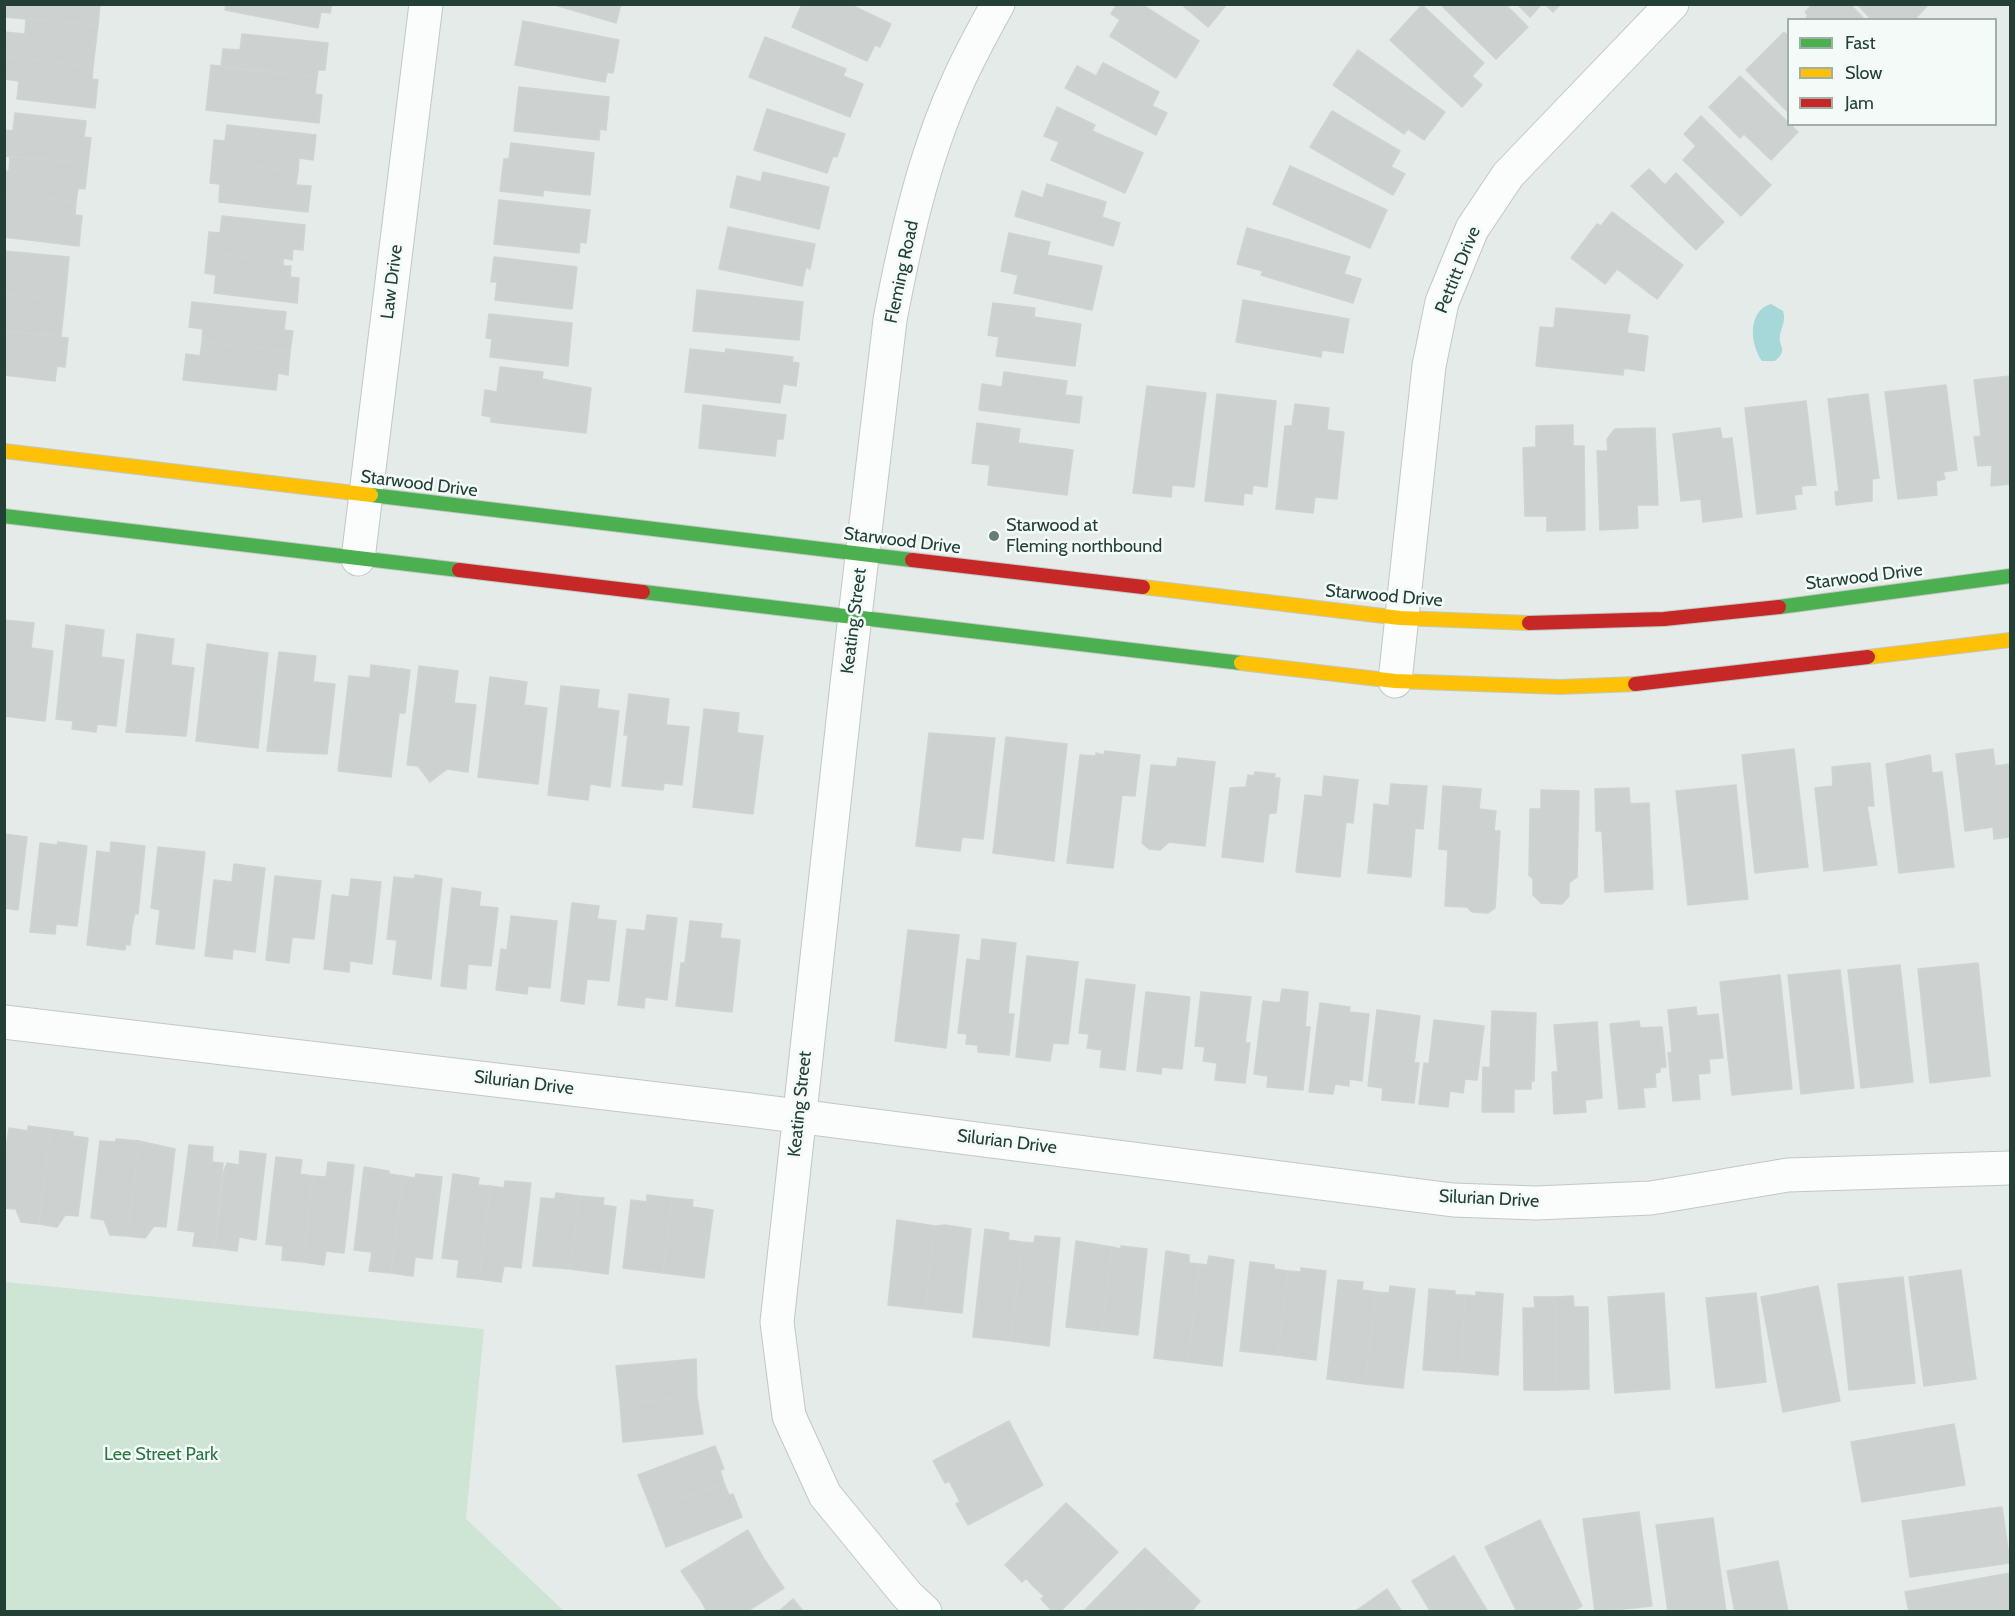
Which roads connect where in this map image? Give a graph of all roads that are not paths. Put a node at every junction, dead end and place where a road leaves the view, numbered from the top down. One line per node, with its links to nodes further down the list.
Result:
1 (426, 4): 5 (street, Law Drive)
2 (998, 4): 7 (street, Fleming Road)
3 (1672, 4): 11 (street, Pettitt Drive)
4 (4, 451): 5 (street, Starwood Drive)
5 (367, 496): 7 (street, Starwood Drive); 8 (street, Law Drive)
6 (4, 516): 8 (street)
7 (862, 554): 10 (street, Keating Street); 11 (street, Starwood Drive)
8 (358, 559): 10 (street)
9 (2010, 576): 11 (street, Starwood Drive)
10 (855, 618): 13 (street); 15 (street, Keating Street)
11 (1400, 618): 13 (street, Pettitt Drive)
12 (2010, 640): 13 (street)
13 (1395, 681)
14 (4, 1022): 15 (street, Silurian Drive)
15 (800, 1116): 16 (street, Silurian Drive); 17 (street, Keating Street)
16 (2010, 1168)
17 (925, 1611)

